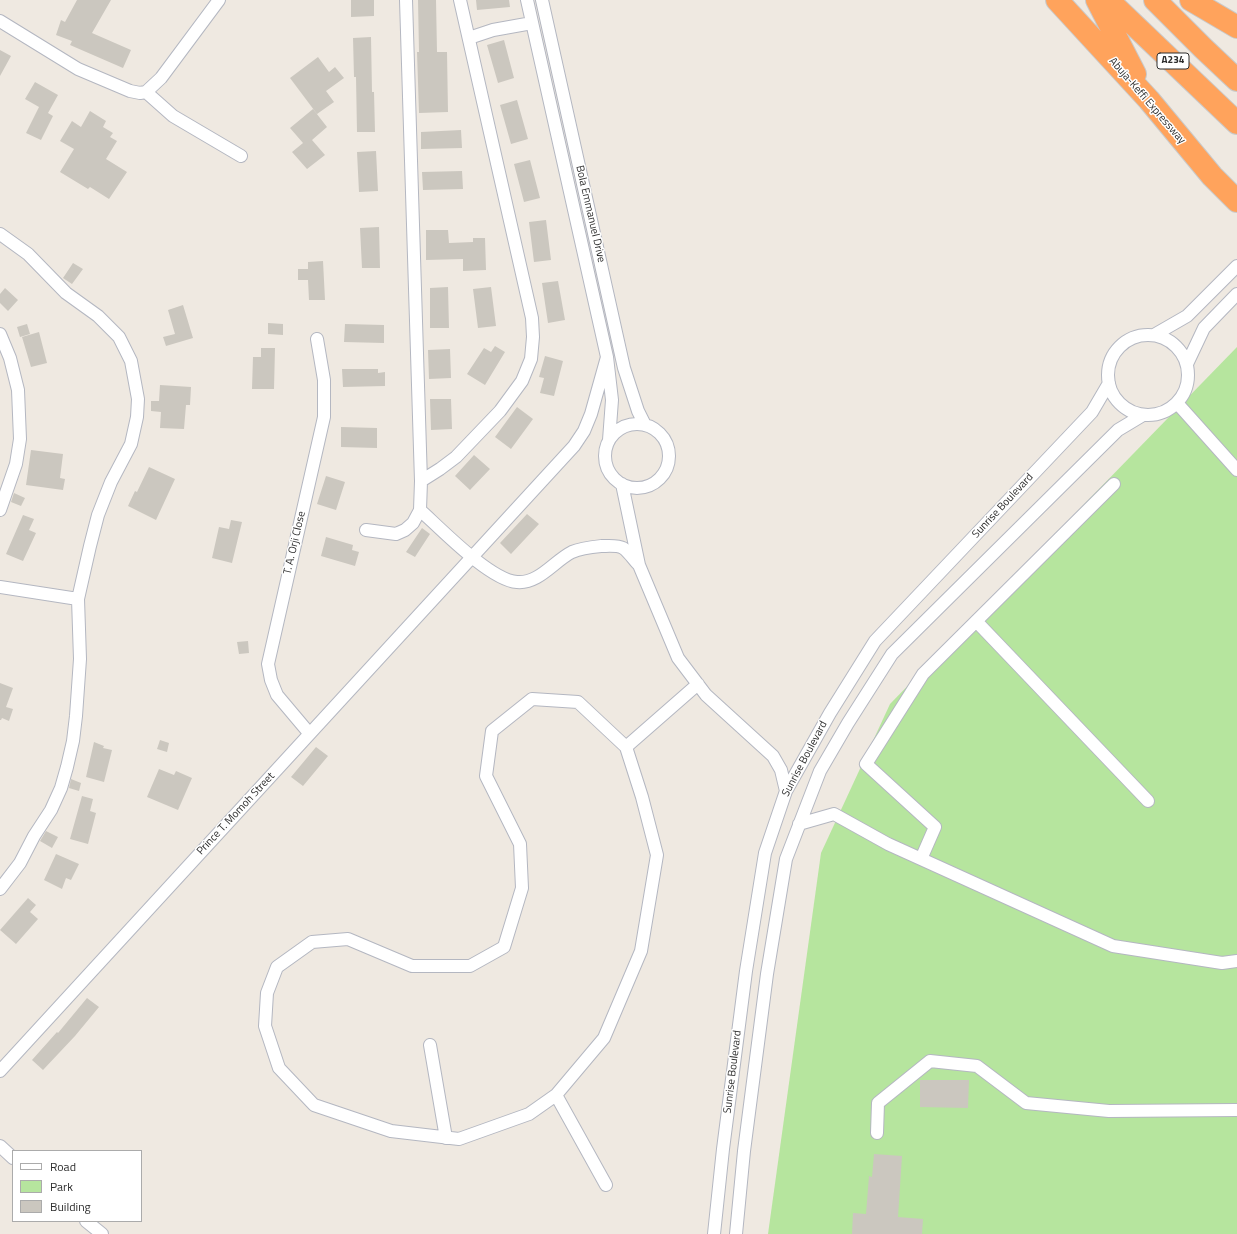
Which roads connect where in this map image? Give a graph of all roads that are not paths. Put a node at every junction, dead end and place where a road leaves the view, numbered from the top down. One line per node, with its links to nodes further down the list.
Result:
1 (219, 0): 16 (street)
2 (406, 0): 35 (street)
3 (460, 0): 14 (street)
4 (527, 0): 12 (street, Bola Emmanuel Drive)
5 (542, 0): 32 (street, Bola Emmanuel Drive)
6 (1056, 0): 17 (highway, Abuja-Keffi Expressway)
7 (1097, 0): 17 (highway)
8 (1108, 0): 18 (highway, A234)
9 (1155, 0): 15 (highway, A234)
10 (1191, 0): 13 (highway)
11 (0, 21): 16 (street)
12 (532, 23): 14 (street); 27 (street, Bola Emmanuel Drive)
13 (1237, 27)
14 (469, 38): 35 (street)
15 (1237, 80)
16 (146, 92): 19 (street)
17 (1149, 100): 20 (highway, Abuja-Keffi Expressway)
18 (1237, 123)
19 (241, 156)
20 (1237, 201)
21 (0, 234): 44 (street)
22 (1237, 266): 25 (street)
23 (1237, 294): 28 (street)
24 (0, 334): 38 (street)
25 (1154, 335): 28 (street); 29 (street)
26 (317, 339): 47 (street, T. A. Orji Close)
27 (607, 357): 33 (street, Bola Emmanuel Drive); 41 (street, Prince T. Momoh Street)
28 (1187, 364): 30 (street)
29 (1109, 383): 31 (street); 49 (street, Sunrise Boulevard)
30 (1177, 403): 31 (street); 34 (street)
31 (1143, 415): 51 (street, Sunrise Boulevard)
32 (645, 425): 33 (street); 36 (street)
33 (609, 440): 36 (street)
34 (1237, 470)
35 (421, 481): 39 (street)
36 (622, 484): 42 (street)
37 (1114, 484): 45 (street)
38 (0, 510)
39 (420, 510): 40 (street); 41 (street)
40 (366, 530)
41 (471, 556): 42 (street); 47 (street, Prince T. Momoh Street)
42 (639, 565): 46 (street)
43 (0, 587): 44 (street)
44 (78, 599): 53 (street)
45 (976, 621): 50 (street); 52 (street)
46 (698, 684): 48 (street); 49 (street)
47 (309, 734): 56 (street, Prince T. Momoh Street)
48 (626, 747): 57 (street); 60 (street)
49 (786, 791): 66 (street, Sunrise Boulevard)
50 (1148, 801)
51 (799, 824): 52 (street); 67 (street, Sunrise Boulevard)
52 (921, 859): 54 (street)
53 (0, 889)
54 (1237, 961)
55 (430, 1045): 60 (street)
56 (0, 1071)
57 (556, 1095): 60 (street); 63 (street)
58 (1237, 1110): 59 (street)
59 (877, 1132)
60 (446, 1138)
61 (0, 1146): 62 (street)
62 (12, 1157)
63 (606, 1184)
64 (87, 1222): 65 (street)
65 (102, 1234)
66 (714, 1234)
67 (736, 1234)

